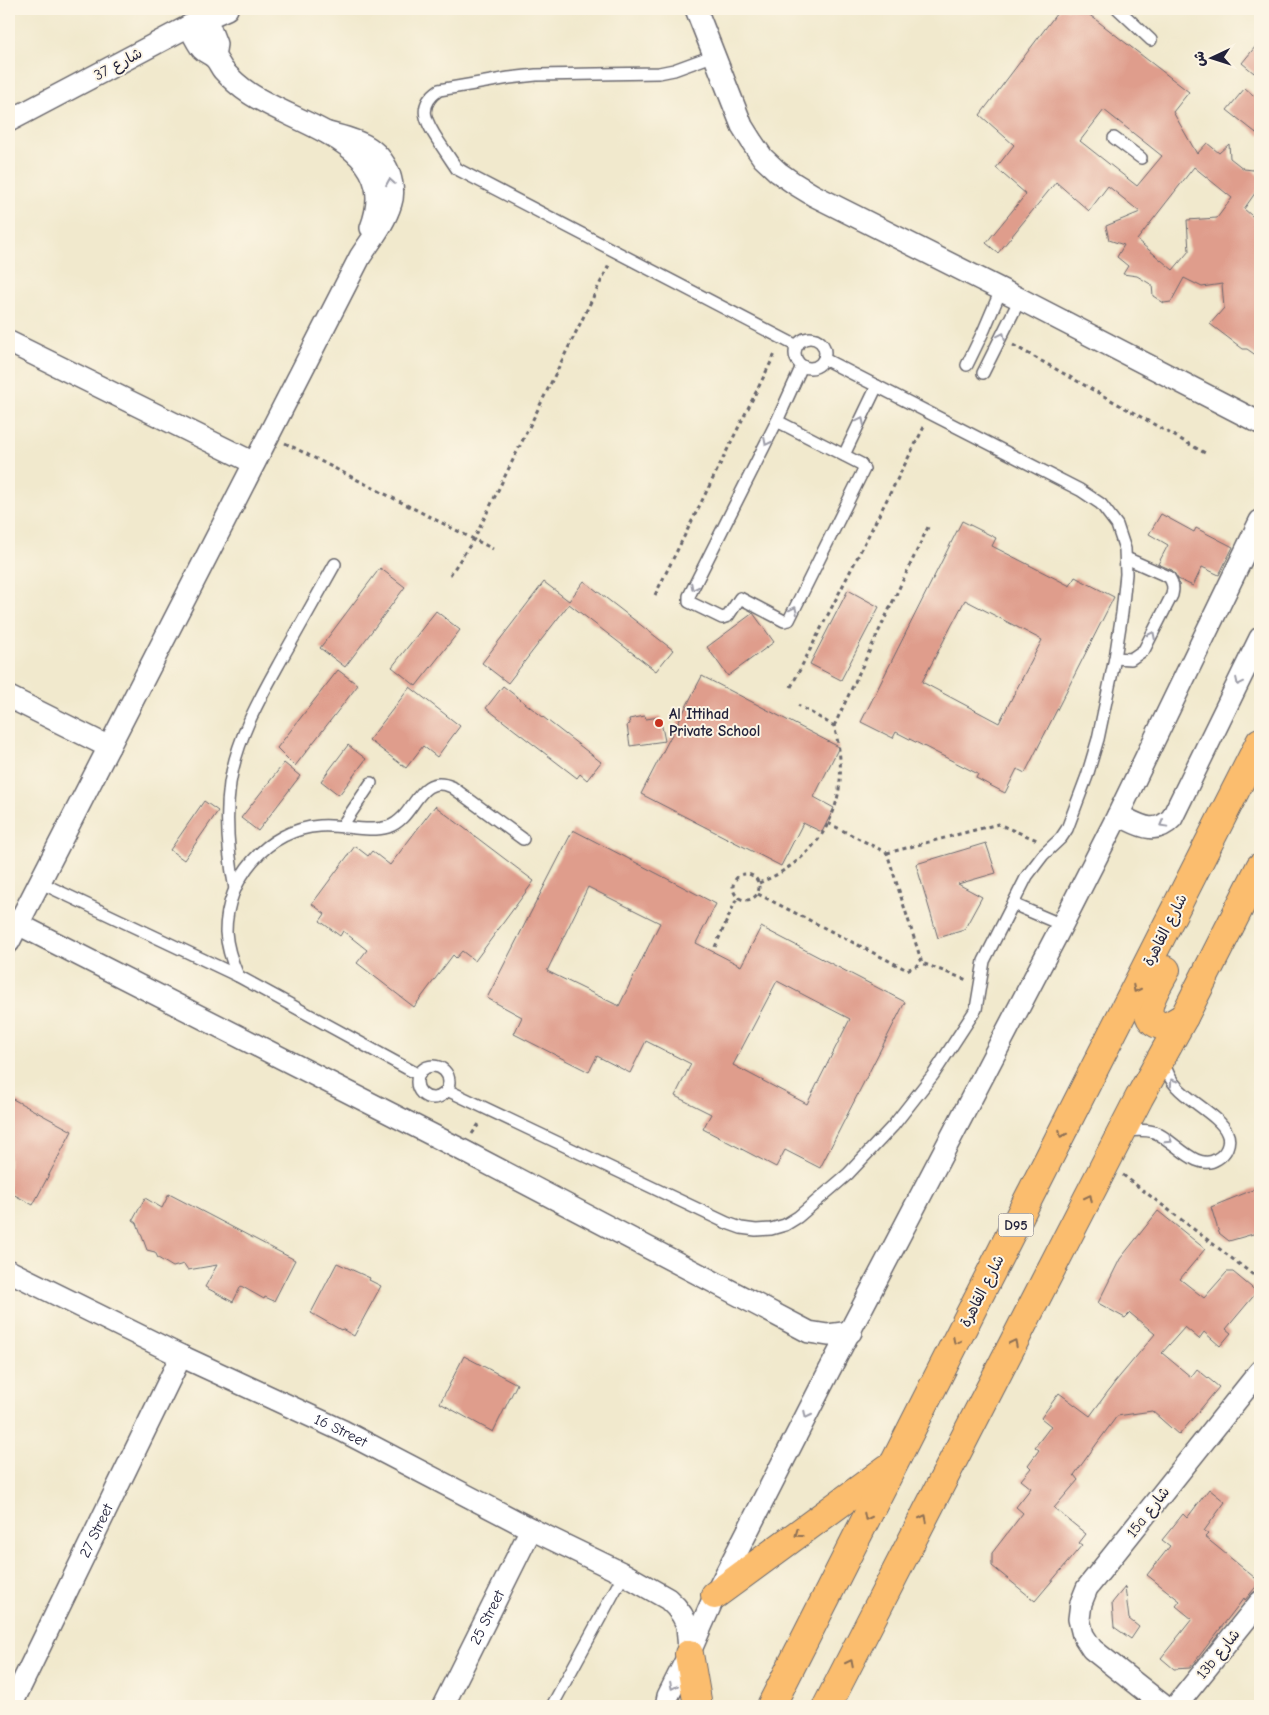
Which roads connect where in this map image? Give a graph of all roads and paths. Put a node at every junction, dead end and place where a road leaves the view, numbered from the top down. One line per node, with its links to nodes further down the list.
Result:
1 (228, 9): 4 (street, شارع 37)
2 (696, 9): 6 (street)
3 (1118, 9): 5 (lane)
4 (197, 22): 7 (street, شارع 37); 24 (street)
5 (1151, 40)
6 (715, 56): 10 (lane); 11 (street)
7 (9, 121)
8 (1114, 138): 9 (lane)
9 (1141, 158)
10 (616, 251): 12 (lane); 30 (path)
11 (1011, 294): 13 (lane, one-way to 11); 17 (lane); 23 (street)
12 (783, 339): 15 (lane); 35 (path)
13 (1001, 339): 19 (lane); 25 (path)
14 (9, 342): 27 (street)
15 (797, 346): 16 (lane); 18 (lane)
16 (824, 360): 18 (lane); 20 (lane)
17 (967, 365)
18 (802, 366): 22 (lane)
19 (983, 373)
20 (877, 386): 21 (lane); 26 (lane, one-way to 20)
21 (931, 413): 32 (lane); 38 (path)
22 (777, 422): 26 (lane); 26 (lane, one-way to 26)
23 (1260, 422)
24 (269, 434): 27 (street); 30 (path)
25 (1205, 453)
26 (844, 455)
27 (254, 463): 43 (street)
28 (1260, 521): 46 (street)
29 (929, 525): 41 (path)
30 (474, 539): 31 (path); 34 (path)
31 (492, 549)
32 (1126, 558): 37 (lane); 37 (lane, one-way to 32)
33 (334, 564): 55 (lane)
34 (450, 575)
35 (655, 595)
36 (1260, 638): 46 (street, one-way to 46)
37 (1115, 658): 50 (lane)
38 (791, 687)
39 (9, 697): 43 (street)
40 (798, 705): 41 (path)
41 (834, 726): 47 (path)
42 (1260, 742): 78 (main road, شارع القاهرة / D95, one-way to 78)
43 (109, 747): 53 (street)
44 (1260, 767): 65 (main road)
45 (371, 783): 48 (lane)
46 (1118, 815): 59 (street)
47 (828, 823): 51 (path); 54 (path)
48 (342, 826): 49 (lane); 55 (lane)
49 (524, 839)
50 (1053, 846): 51 (path); 58 (lane)
51 (887, 853): 62 (path)
52 (1260, 867): 65 (main road)
53 (39, 882): 60 (street); 63 (lane)
54 (759, 883): 56 (path); 57 (path)
55 (235, 889): 63 (lane)
56 (758, 894): 57 (path); 62 (path)
57 (737, 898): 61 (path)
58 (1013, 904): 59 (lane); 64 (lane)
59 (1062, 925): 74 (street)
60 (13, 933): 73 (street)
61 (715, 947)
62 (922, 963): 64 (path)
63 (238, 976): 67 (lane)
64 (980, 985): 68 (lane)
65 (1184, 1017): 66 (main road)
66 (1162, 1056): 69 (main road); 69 (lane, one-way to 66)
67 (419, 1075): 68 (lane); 68 (lane)
68 (447, 1090)
69 (1122, 1131): 70 (main road)
70 (1107, 1162): 72 (path); 91 (main road, one-way to 70)
71 (9, 1271): 75 (street, 16 Street)
72 (1260, 1280)
73 (808, 1332): 74 (street); 77 (street)
74 (851, 1332): 77 (street)
75 (181, 1356): 79 (street, 16 Street); 85 (street, 27 Street)
76 (1260, 1370): 92 (street, 15a شارع)
77 (829, 1371): 81 (street, one-way to 81)
78 (894, 1464): 81 (main road, one-way to 81); 90 (main road, شارع القاهرة / D95, one-way to 90)
79 (531, 1529): 80 (street, 16 Street); 86 (street, 25 Street)
80 (624, 1574): 82 (street, 16 Street); 87 (lane)
81 (715, 1595): 82 (street, 16 Street); 84 (street)
82 (668, 1599): 84 (street, 16 Street)
83 (1260, 1602): 93 (street, 13b شارع)
84 (689, 1654): 88 (street, one-way to 88); 89 (main road)
85 (12, 1706)
86 (443, 1706)
87 (552, 1706)
88 (666, 1706)
89 (698, 1706)
90 (771, 1706)
91 (827, 1706)
92 (1164, 1706)
93 (1176, 1706)

